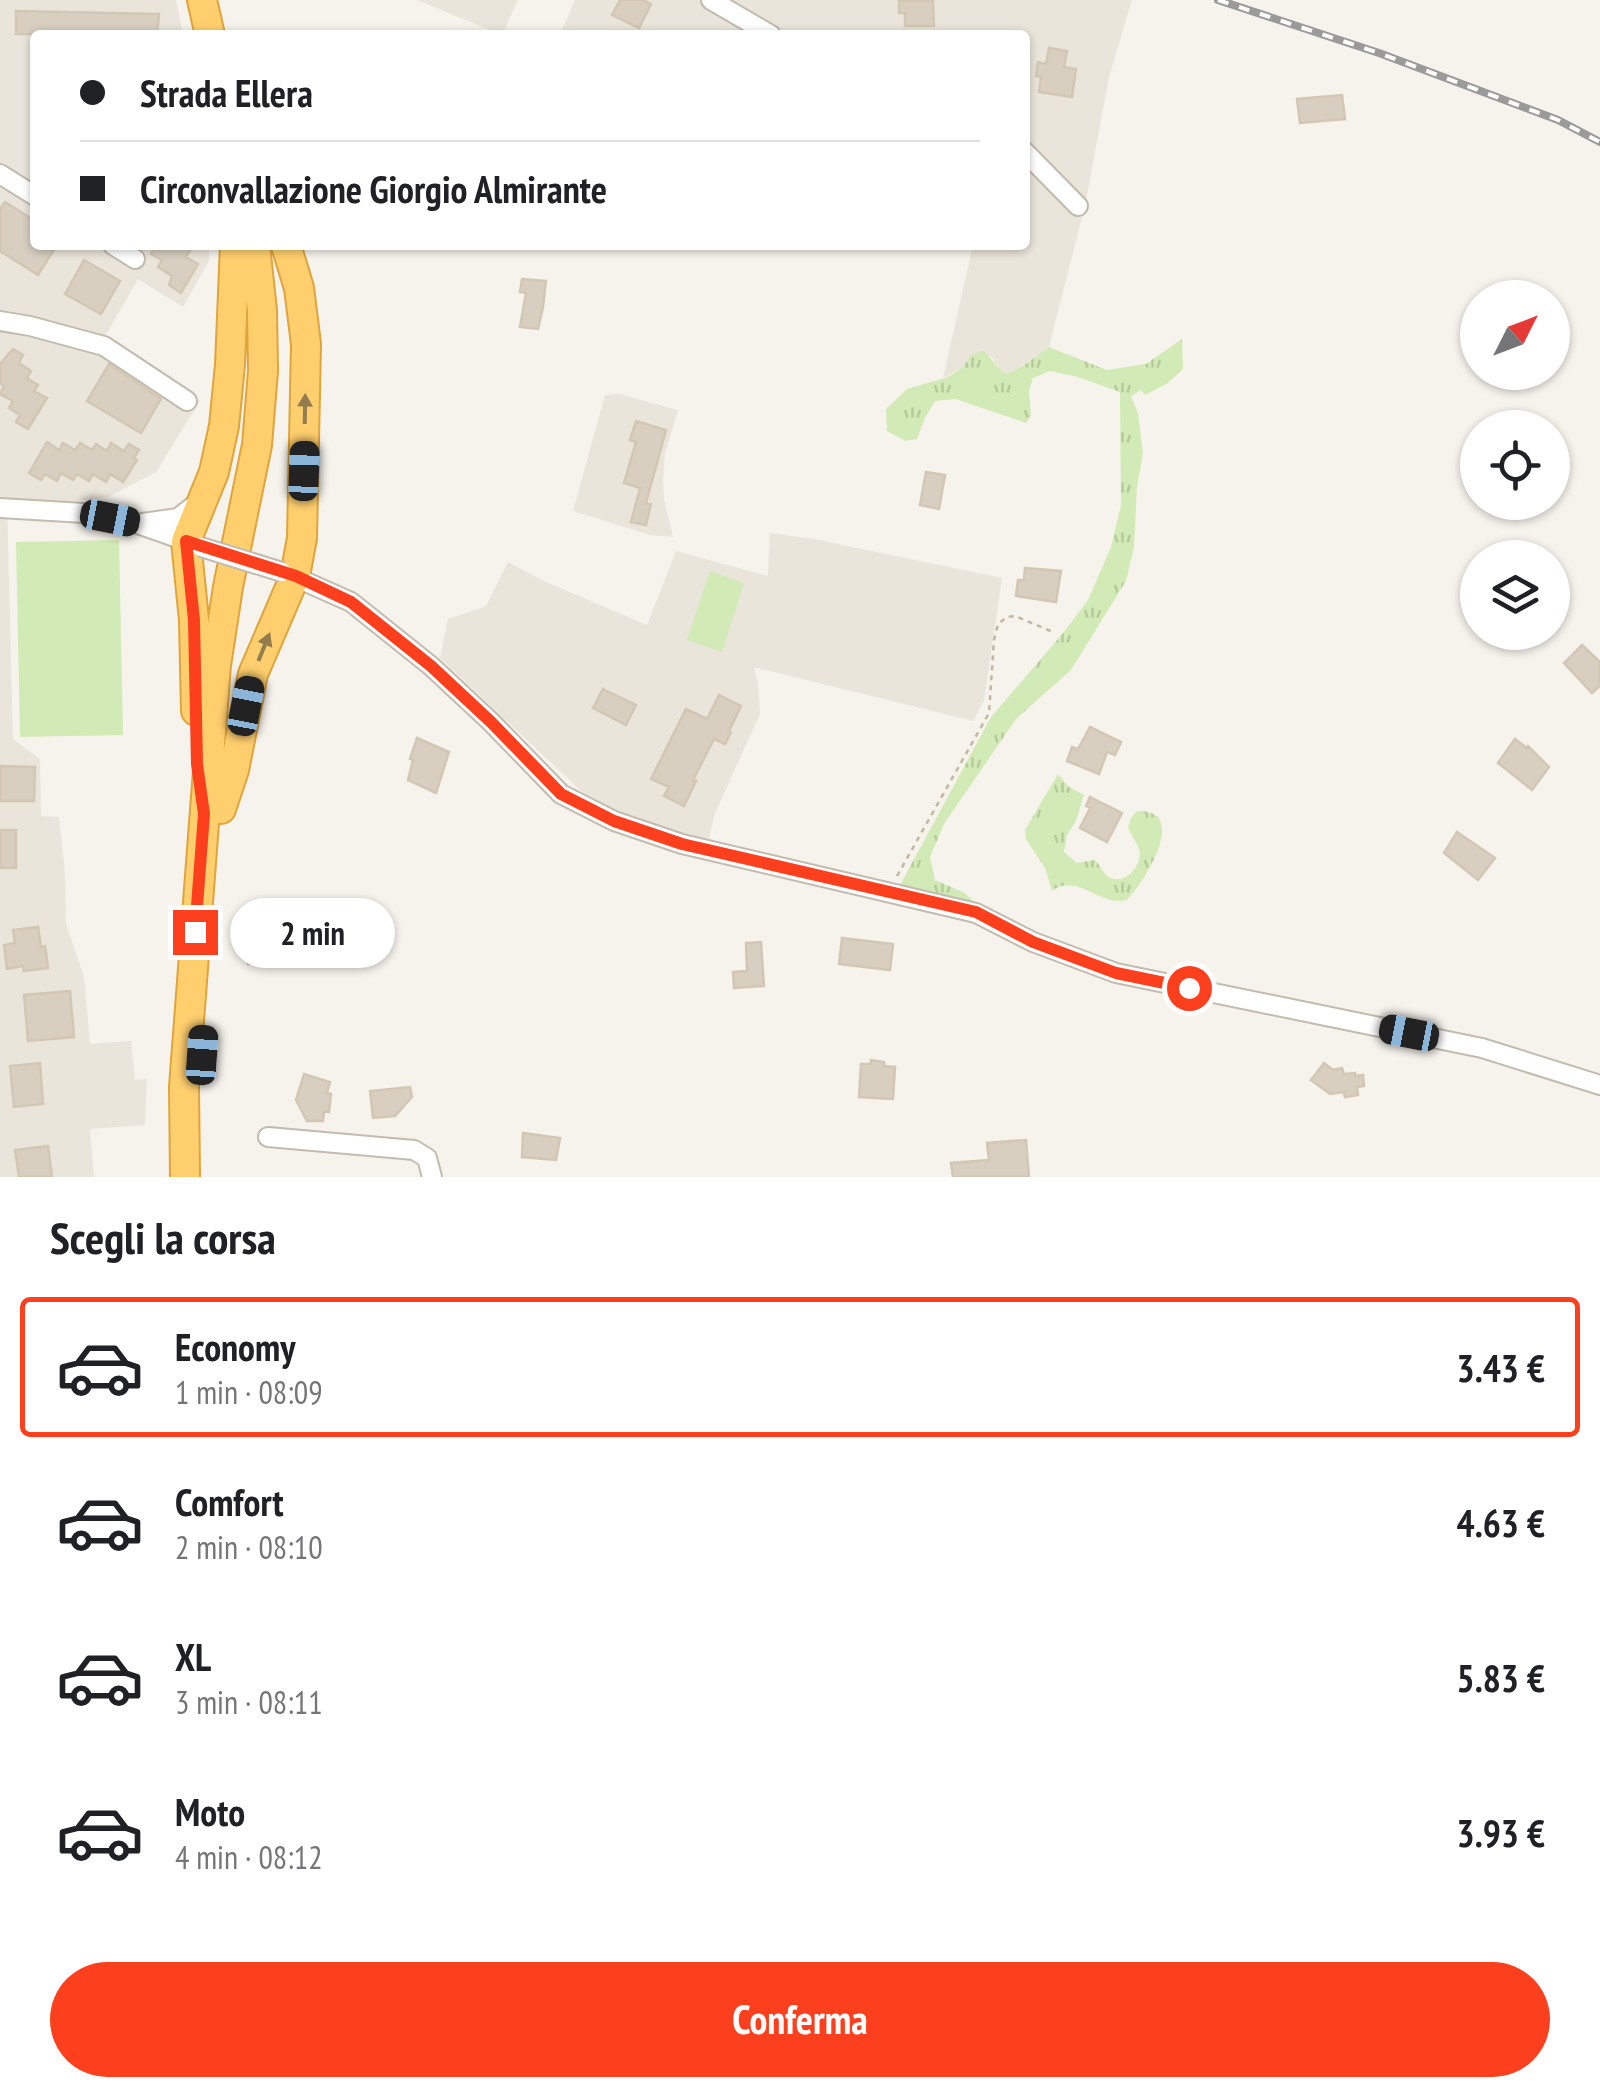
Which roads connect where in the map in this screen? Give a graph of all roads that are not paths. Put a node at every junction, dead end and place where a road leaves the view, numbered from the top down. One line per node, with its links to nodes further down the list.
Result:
1 (202, 0): 4 (highway)
2 (218, 0): 5 (highway)
3 (711, 0): 6 (street)
4 (209, 30)
5 (225, 30)
6 (762, 30)
7 (1030, 157): 10 (street)
8 (0, 174): 9 (street)
9 (30, 193)
10 (1078, 206)
11 (121, 250): 16 (street)
12 (235, 250): 19 (highway)
13 (256, 250): 24 (highway)
14 (270, 250): 24 (highway)
15 (288, 250): 23 (highway, one-way to 15)
16 (135, 259)
17 (0, 321): 18 (street)
18 (186, 401)
19 (204, 497): 21 (street); 22 (highway)
20 (0, 508): 21 (street)
21 (138, 524): 22 (street)
22 (193, 544): 23 (street, bridge); 24 (highway)
23 (289, 574): 24 (highway, one-way to 23); 25 (street)
24 (212, 812): 27 (highway); 28 (highway)
25 (1600, 1086)
26 (268, 1137): 29 (street)
27 (185, 1177)
28 (201, 1177)
29 (432, 1177)

